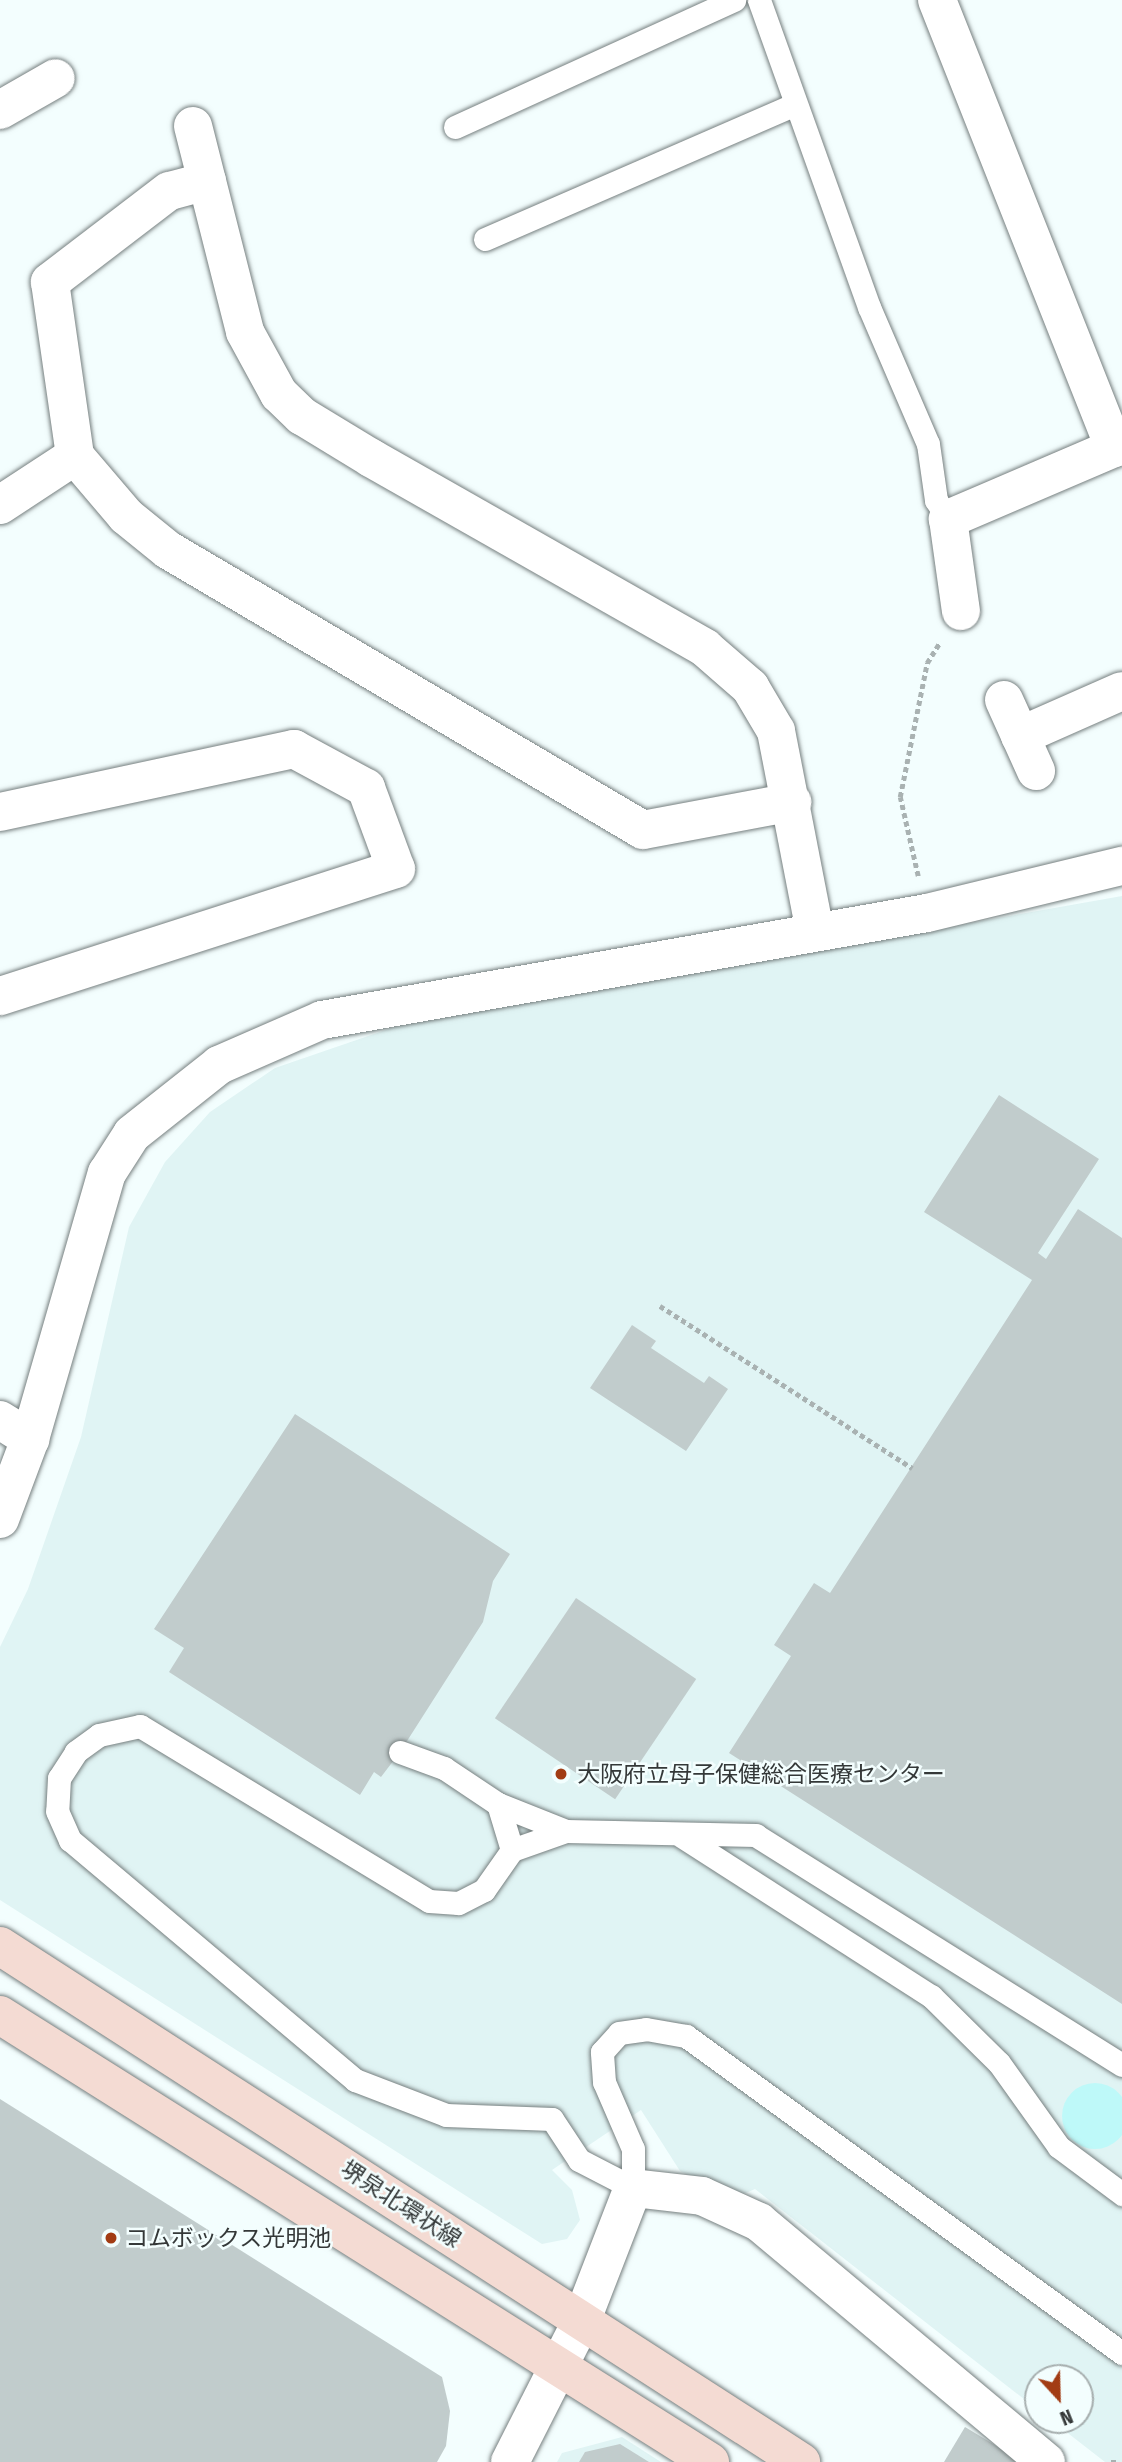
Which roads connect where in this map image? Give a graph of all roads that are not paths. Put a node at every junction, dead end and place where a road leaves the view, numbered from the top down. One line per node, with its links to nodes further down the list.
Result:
1 (734, 0): 8 (lane)
2 (759, 0): 5 (lane)
3 (937, 0): 11 (street)
4 (56, 78): 6 (street)
5 (795, 104): 10 (lane); 14 (lane)
6 (0, 110)
7 (194, 126): 9 (street)
8 (455, 127)
9 (207, 181): 12 (street); 20 (street)
10 (485, 239)
11 (1118, 446): 14 (street)
12 (75, 456): 13 (street); 20 (street)
13 (0, 505)
14 (948, 519): 15 (street)
15 (961, 611)
16 (1122, 691): 18 (street)
17 (1004, 700): 18 (street)
18 (1020, 736): 19 (street)
19 (1036, 771)
20 (792, 803): 23 (street)
21 (0, 812): 24 (street)
22 (1122, 866): 23 (street)
23 (815, 931): 25 (street)
24 (0, 996)
25 (15, 1430): 26 (street)
26 (0, 1520)
27 (400, 1752): 28 (lane)
28 (498, 1804): 29 (lane); 31 (lane)
29 (566, 1831): 30 (lane); 31 (lane)
30 (683, 1838): 34 (lane); 36 (lane)
31 (512, 1850): 35 (lane)
32 (0, 1946): 37 (main road, 堺泉北環状線)
33 (0, 2015): 39 (main road)
34 (1122, 2065)
35 (632, 2188): 37 (street); 38 (lane); 43 (street)
36 (1121, 2193)
37 (581, 2322): 39 (street); 42 (main road, 堺泉北環状線)
38 (1122, 2353)
39 (561, 2366): 40 (street); 41 (main road)
40 (510, 2462)
41 (710, 2462)
42 (801, 2462)
43 (1046, 2462)

